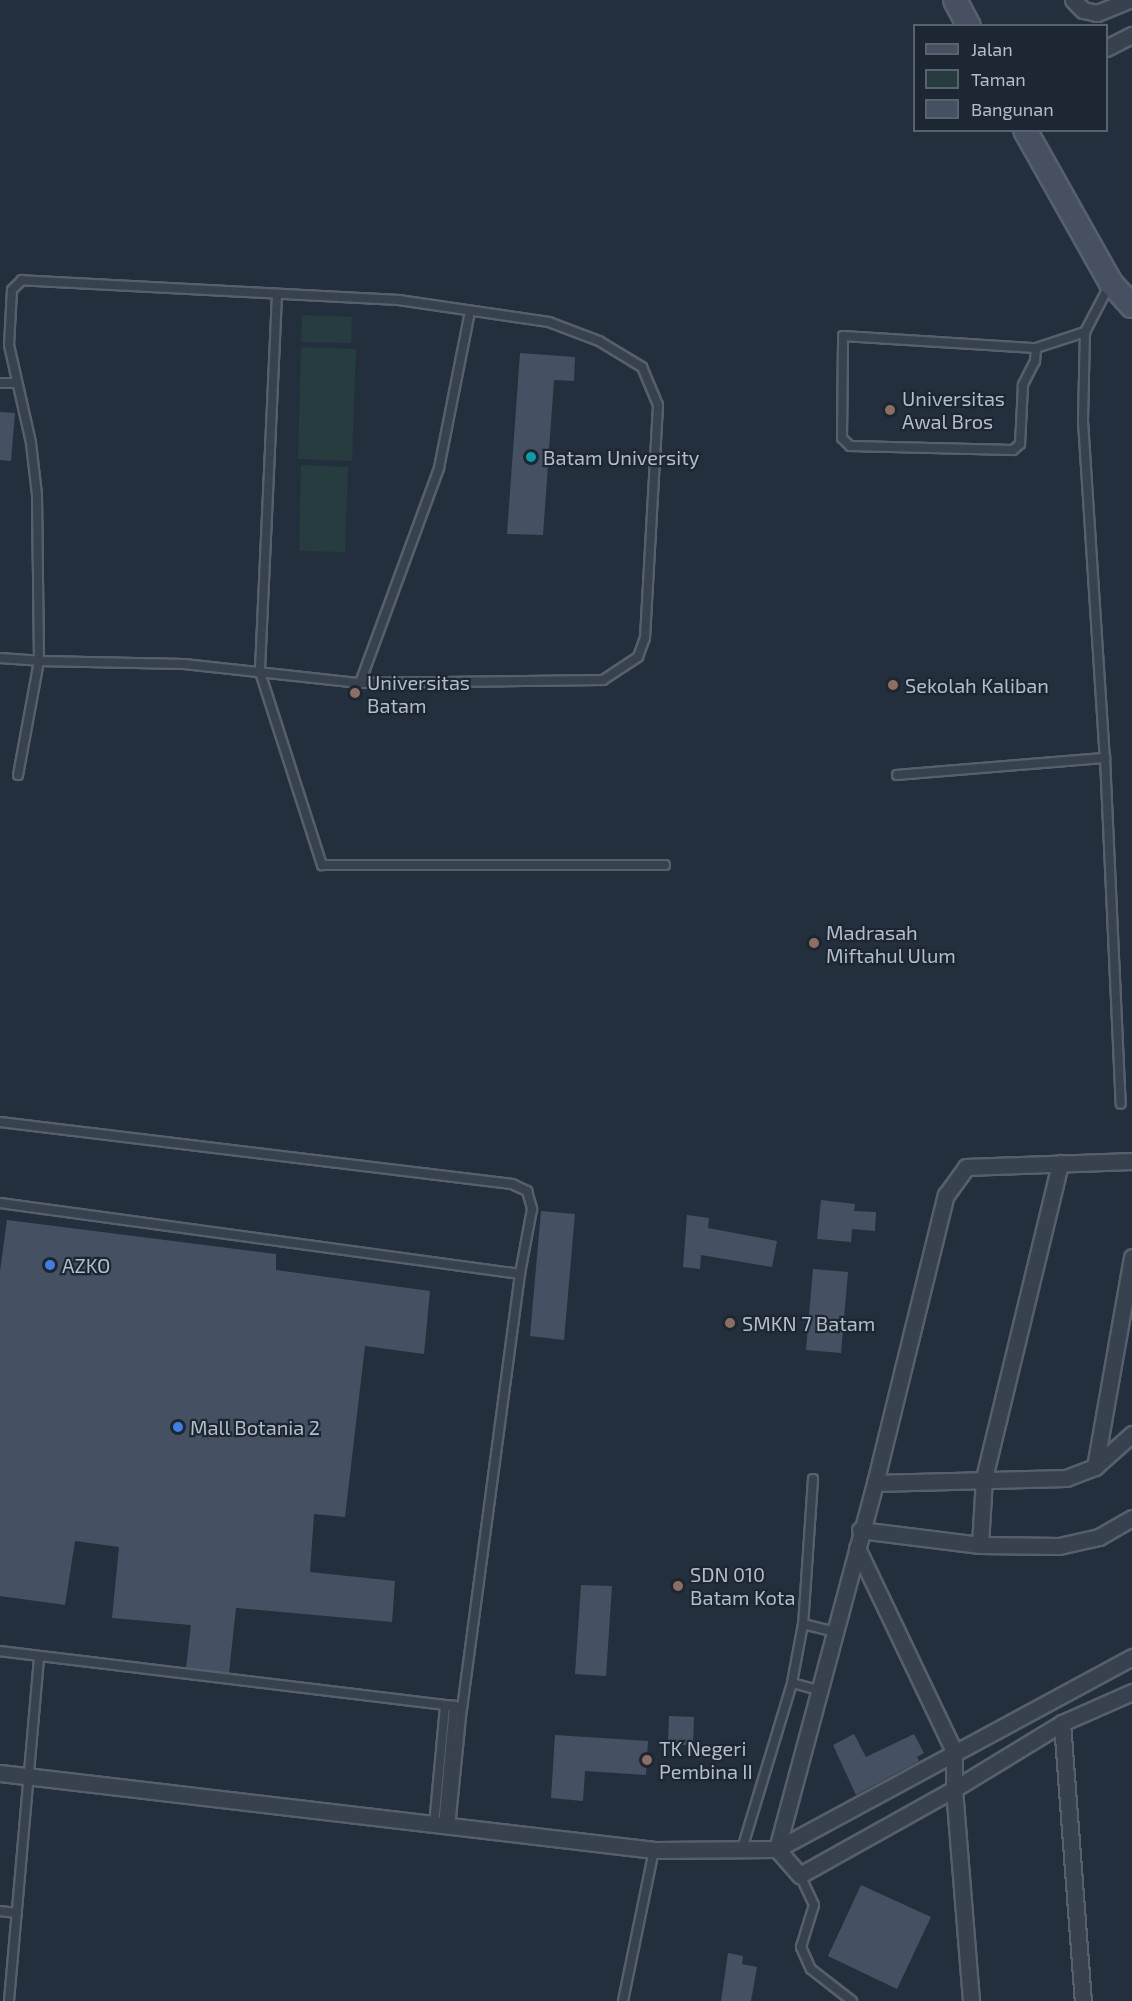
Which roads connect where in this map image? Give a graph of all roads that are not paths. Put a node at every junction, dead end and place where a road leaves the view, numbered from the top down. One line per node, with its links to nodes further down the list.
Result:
1 (955, 0): 4 (main road)
2 (1073, 0): 3 (street)
3 (1129, 0)
4 (968, 24)
5 (1132, 34): 6 (street)
6 (1108, 47)
7 (1026, 132): 8 (main road)
8 (1111, 283): 10 (main road); 12 (lane)
9 (277, 295): 11 (lane); 15 (lane); 18 (lane)
10 (1132, 306)
11 (470, 311): 19 (lane); 19 (lane)
12 (1085, 332): 13 (lane); 20 (lane)
13 (1036, 348): 13 (lane)
14 (0, 383): 15 (lane)
15 (17, 383): 17 (lane)
16 (0, 658): 17 (lane)
17 (39, 661): 18 (lane); 21 (lane)
18 (260, 672): 19 (lane); 23 (lane)
19 (360, 683)
20 (1105, 758): 22 (lane); 24 (lane)
21 (18, 775)
22 (897, 775)
23 (664, 866)
24 (1121, 1104)
25 (0, 1122): 30 (lane)
26 (1132, 1161): 27 (street)
27 (1060, 1164): 33 (street); 35 (street)
28 (0, 1203): 30 (lane)
29 (1132, 1257): 32 (street)
30 (520, 1274): 49 (lane)
31 (1132, 1434): 32 (street)
32 (1095, 1467): 33 (street)
33 (984, 1478): 35 (street); 38 (street)
34 (813, 1479): 40 (lane)
35 (875, 1483): 37 (street)
36 (1132, 1518): 38 (street)
37 (860, 1530): 38 (street); 39 (street)
38 (980, 1545)
39 (857, 1548): 41 (street); 51 (street)
40 (803, 1624): 41 (lane); 45 (lane)
41 (834, 1632): 46 (street)
42 (0, 1651): 44 (lane)
43 (1132, 1657): 51 (street)
44 (39, 1658): 48 (lane); 53 (lane)
45 (792, 1683): 46 (lane); 56 (lane)
46 (819, 1689): 57 (street)
47 (1132, 1692): 50 (street)
48 (445, 1706): 49 (lane); 55 (lane)
49 (458, 1707): 55 (lane)
50 (1062, 1723): 54 (street); 66 (street)
51 (954, 1751): 54 (street); 57 (street)
52 (0, 1773): 53 (street)
53 (29, 1776): 55 (street); 61 (lane)
54 (954, 1790): 59 (street); 65 (street)
55 (442, 1826): 58 (street)
56 (742, 1849): 57 (street); 58 (street)
57 (777, 1849): 59 (street)
58 (654, 1850): 63 (lane)
59 (800, 1875): 64 (lane)
60 (0, 1911): 61 (lane)
61 (17, 1913): 62 (lane)
62 (9, 2001)
63 (623, 2001)
64 (852, 2001)
65 (971, 2001)
66 (1083, 2001)

